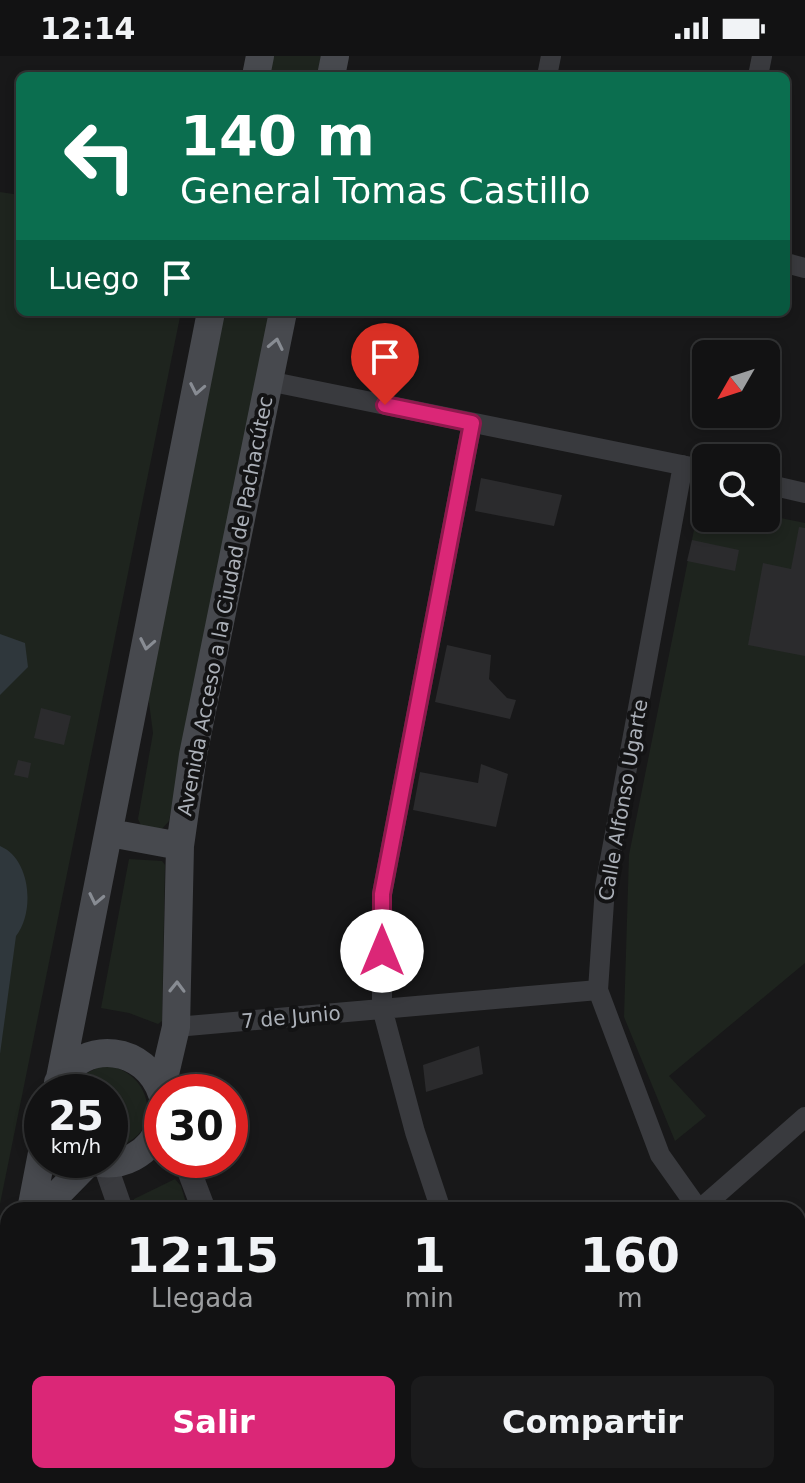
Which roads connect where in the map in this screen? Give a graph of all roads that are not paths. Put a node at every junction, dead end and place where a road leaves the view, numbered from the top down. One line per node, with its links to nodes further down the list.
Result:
1 (210, 316): 9 (main road, one-way to 9)
2 (282, 316): 3 (main road, Avenida Acceso a la Ciudad de Pachacútec, one-way to 2)
3 (268, 381): 4 (street); 10 (main road, Avenida Acceso a la Ciudad de Pachacútec)
4 (472, 423): 5 (street); 12 (street)
5 (683, 465): 6 (street); 11 (street, Calle Alfonso Ugarte)
6 (692, 467)
7 (780, 487): 8 (street)
8 (805, 493)
9 (110, 833): 10 (main road); 14 (main road, one-way to 14)
10 (180, 846): 13 (main road, Avenida Acceso a la Ciudad de Pachacútec, one-way to 10)
11 (598, 990): 12 (street, 7 de Junio); 28 (street, Calle Alfonso Ugarte)
12 (382, 1008): 13 (street, 7 de Junio); 27 (street)
13 (176, 1027): 17 (main road, Avenida Acceso a la Ciudad de Pachacútec)
14 (59, 1074)
15 (65, 1074): 16 (main road)
16 (152, 1074)
17 (166, 1074)
18 (805, 1117): 29 (street)
19 (37, 1178): 23 (main road)
20 (77, 1178): 24 (main road)
21 (103, 1178): 25 (street)
22 (192, 1178): 26 (street)
23 (33, 1202)
24 (51, 1202)
25 (116, 1202)
26 (201, 1202)
27 (438, 1202)
28 (693, 1202)
29 (708, 1202)

